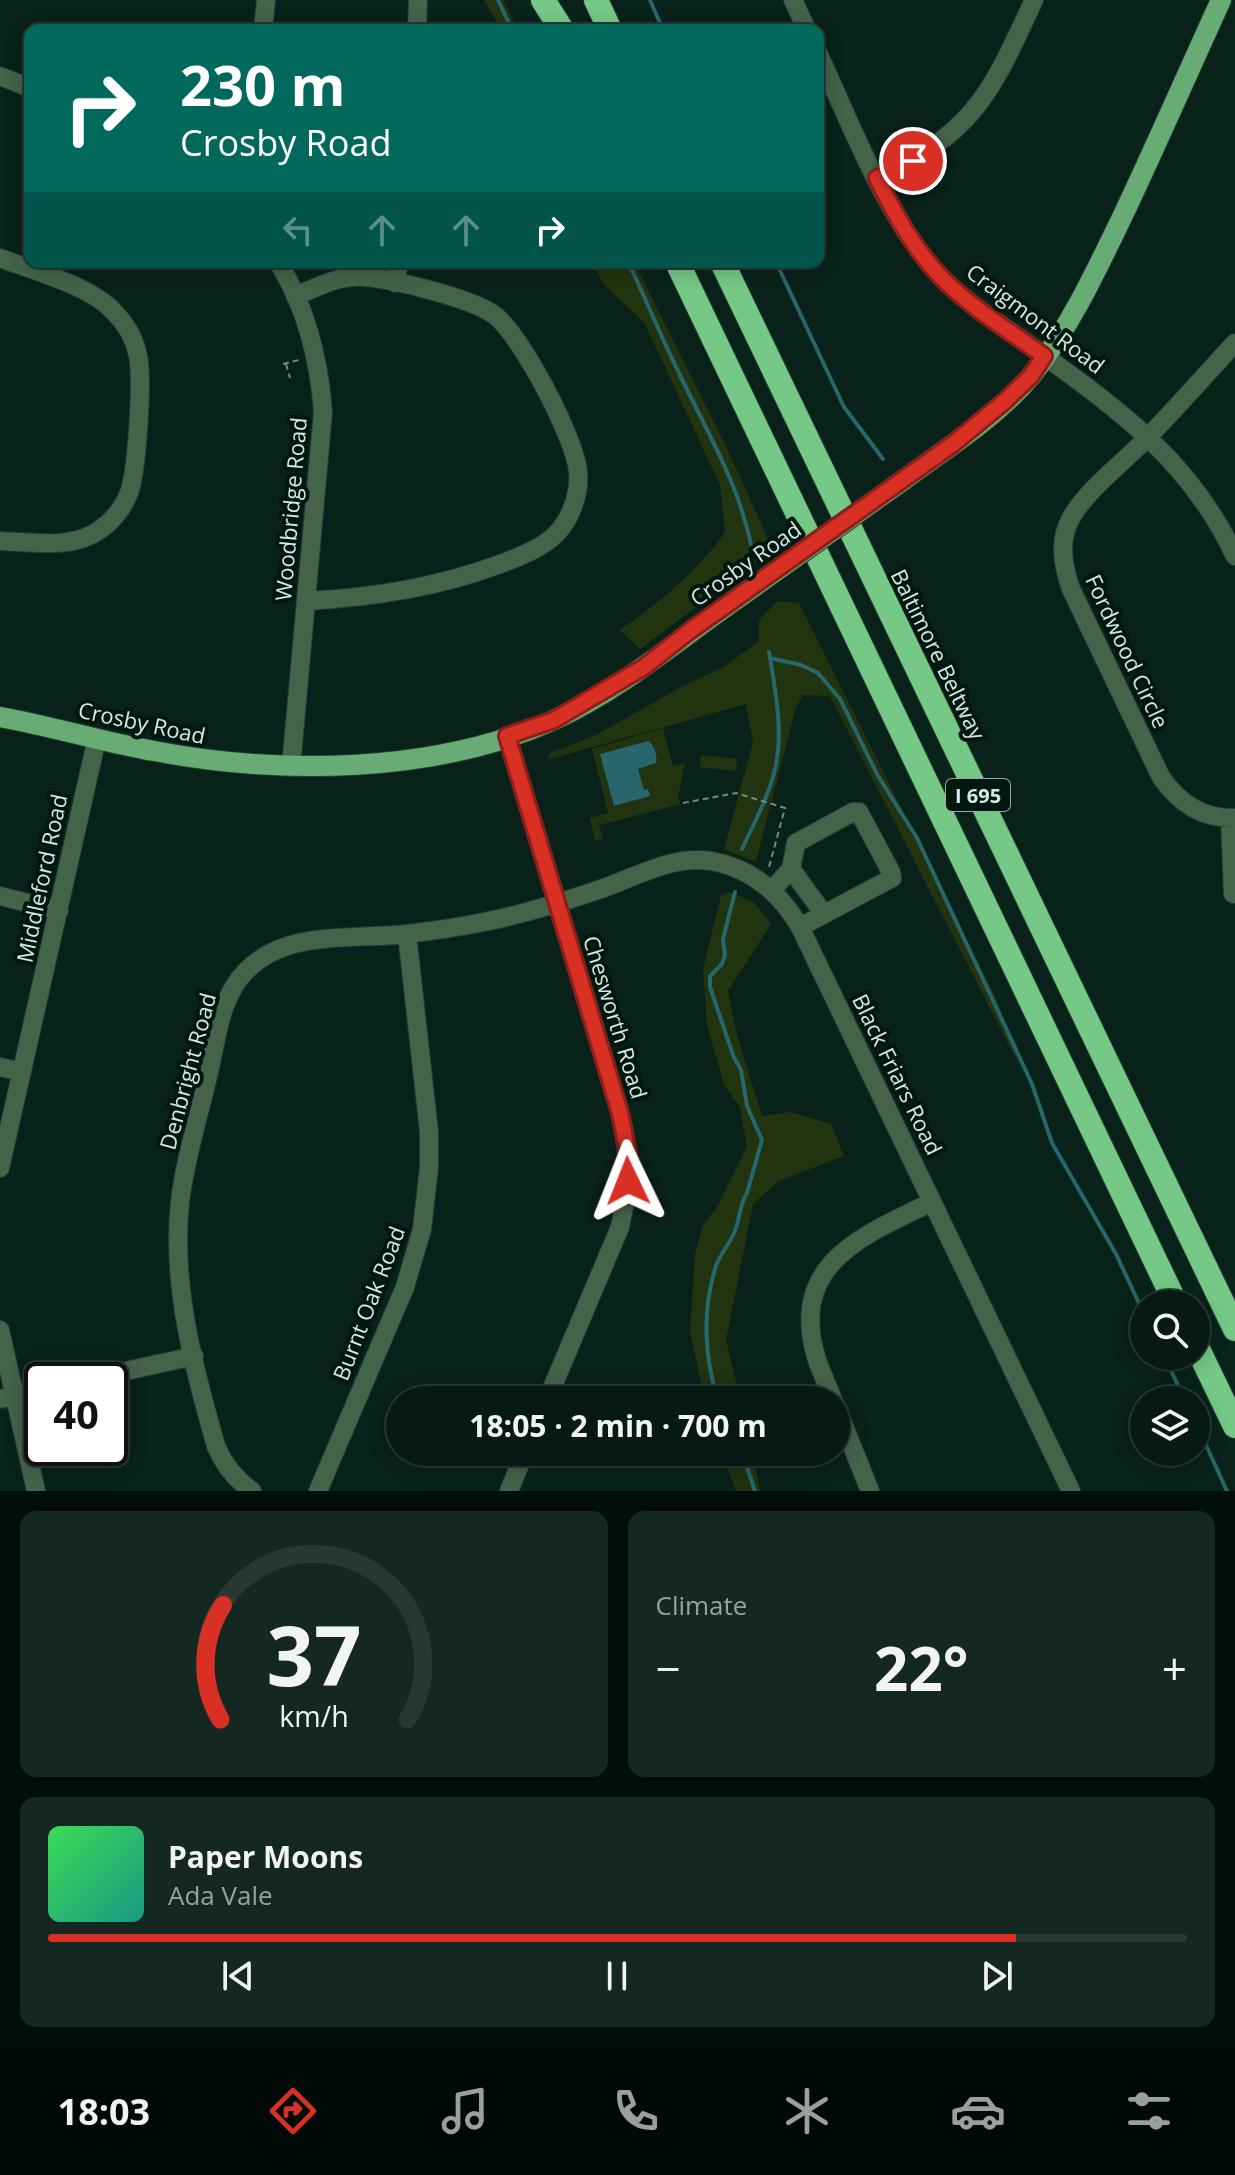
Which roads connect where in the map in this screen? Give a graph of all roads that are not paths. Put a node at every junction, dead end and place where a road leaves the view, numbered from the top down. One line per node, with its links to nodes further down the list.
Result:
1 (266, 0): 10 (street)
2 (418, 0): 11 (street)
3 (543, 0): 12 (highway)
4 (552, 0): 13 (highway)
5 (596, 0): 14 (highway)
6 (612, 0): 15 (highway)
7 (793, 0): 16 (street)
8 (1034, 0): 20 (street)
9 (1221, 0): 31 (main road, Crosby Road)
10 (261, 24)
11 (417, 24)
12 (560, 24)
13 (562, 24)
14 (607, 24)
15 (621, 24)
16 (804, 24)
17 (824, 66): 20 (street, Craigmont Road)
18 (0, 76): 19 (street)
19 (24, 86)
20 (877, 178): 31 (street, Craigmont Road)
21 (0, 258): 22 (street)
22 (24, 267)
23 (25, 268): 33 (street)
24 (281, 268): 29 (street, Woodbridge Road)
25 (398, 268): 28 (street)
26 (680, 268): 54 (highway, I 695)
27 (725, 268): 55 (highway, Baltimore Beltway / I 695)
28 (395, 283): 29 (street); 35 (street)
29 (295, 296): 35 (street, Woodbridge Road)
30 (1235, 343): 32 (street, Fordwood Circle)
31 (1044, 356): 32 (street, Craigmont Road); 37 (main road, Crosby Road, bridge)
32 (1149, 436): 34 (street, Craigmont Road); 40 (street, Fordwood Circle)
33 (0, 541)
34 (1235, 556)
35 (307, 601): 39 (street, Woodbridge Road)
36 (0, 717): 38 (main road, Crosby Road)
37 (507, 736): 39 (main road, Crosby Road); 45 (street, Chesworth Road)
38 (97, 738): 39 (main road, Crosby Road); 46 (street, Middleford Road)
39 (291, 767)
40 (1232, 818): 43 (street)
41 (791, 869): 42 (street); 47 (street); 47 (street)
42 (768, 887): 45 (street, Black Friars Road); 48 (street, Black Friars Road)
43 (1233, 894)
44 (0, 896): 46 (street)
45 (557, 903): 49 (street, Denbright Road); 60 (street, Chesworth Road)
46 (59, 911): 51 (street, Middleford Road)
47 (824, 914): 48 (street)
48 (800, 927): 53 (street, Black Friars Road)
49 (407, 934): 57 (street, Denbright Road); 68 (street, Burnt Oak Road)
50 (0, 1067): 51 (street)
51 (22, 1072): 52 (street, Middleford Road)
52 (0, 1168)
53 (932, 1202): 61 (street); 71 (street, Black Friars Road)
54 (1169, 1290)
55 (1235, 1329)
56 (0, 1330): 62 (street)
57 (194, 1356): 59 (street); 67 (street, Denbright Road)
58 (1208, 1370): 63 (highway)
59 (128, 1371)
60 (553, 1386)
61 (827, 1386)
62 (7, 1397): 66 (street)
63 (1235, 1426)
64 (850, 1441): 70 (street)
65 (519, 1466): 69 (street)
66 (36, 1491)
67 (252, 1491)
68 (318, 1491)
69 (509, 1491)
70 (870, 1491)
71 (1071, 1491)

